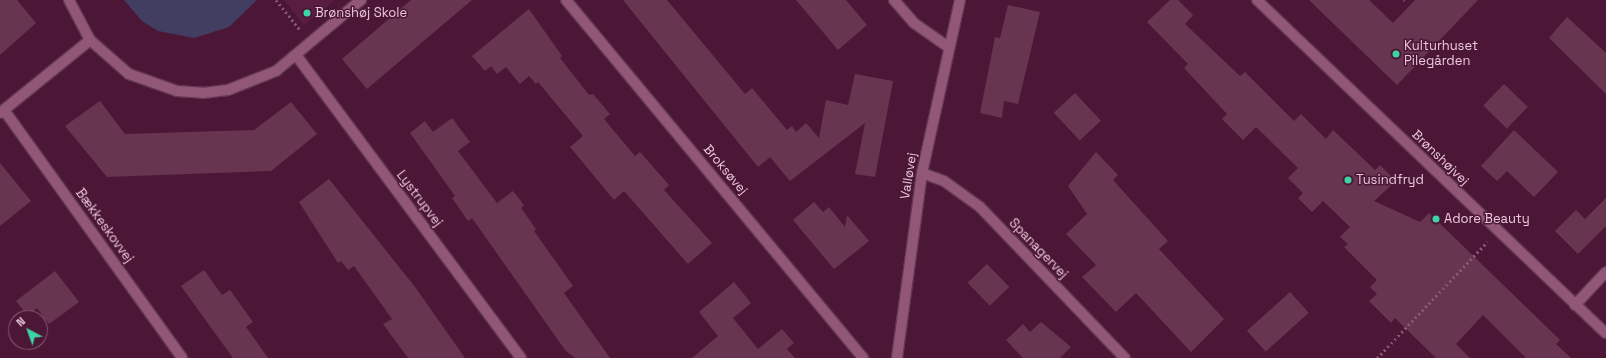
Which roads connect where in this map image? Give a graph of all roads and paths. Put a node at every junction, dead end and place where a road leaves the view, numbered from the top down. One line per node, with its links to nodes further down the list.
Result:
1 (68, 0): 8 (street)
2 (276, 0): 9 (path)
3 (361, 0): 9 (street)
4 (566, 0): 20 (street, Broksøvej)
5 (894, 0): 10 (street)
6 (960, 0): 10 (street, Valløvej)
7 (1257, 0): 14 (street, Brønshøjvej)
8 (90, 40): 11 (street); 12 (street)
9 (311, 42): 11 (street)
10 (948, 47): 13 (street, Valløvej)
11 (296, 55): 19 (street, Lystrupvej)
12 (2, 112): 18 (street, Bækkeskovvej)
13 (922, 173): 21 (street, Valløvej); 22 (street, Spanagervej)
14 (1498, 231): 16 (street, Brønshøjvej); 23 (path)
15 (1606, 272): 16 (street)
16 (1575, 305): 17 (street, Brønshøjvej)
17 (1606, 333)
18 (182, 358)
19 (520, 358)
20 (863, 358)
21 (897, 358)
22 (1125, 358)
23 (1377, 358)

